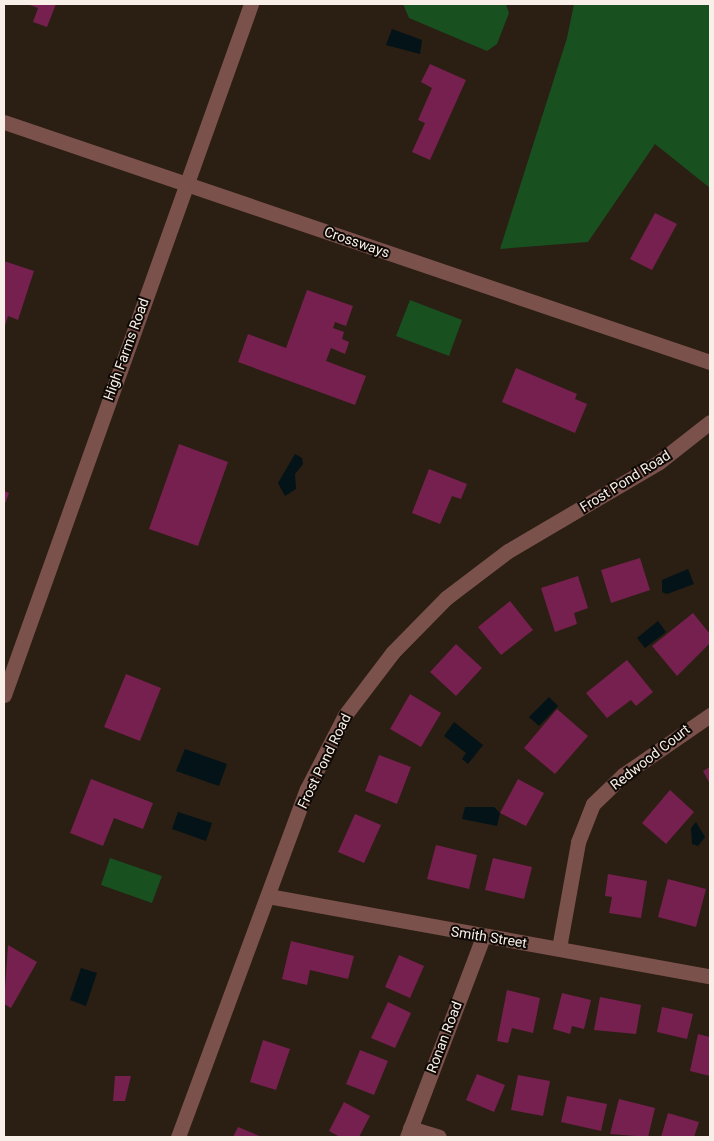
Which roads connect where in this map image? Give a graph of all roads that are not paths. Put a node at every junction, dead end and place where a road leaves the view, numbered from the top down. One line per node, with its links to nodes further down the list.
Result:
1 (251, 4): 3 (street, High Farms Road)
2 (4, 122): 3 (street, Crossways)
3 (187, 185): 4 (street, Crossways); 6 (street, High Farms Road)
4 (710, 362)
5 (710, 422): 8 (street, Frost Pond Road)
6 (4, 694)
7 (710, 715): 10 (street, Redwood Court)
8 (268, 896): 9 (street, Smith Street); 13 (street, Frost Pond Road)
9 (483, 937): 10 (street, Smith Street); 12 (street, Ronan Road)
10 (559, 948): 11 (street, Smith Street)
11 (710, 976)
12 (409, 1133): 14 (street)
13 (178, 1137)
14 (439, 1137)

